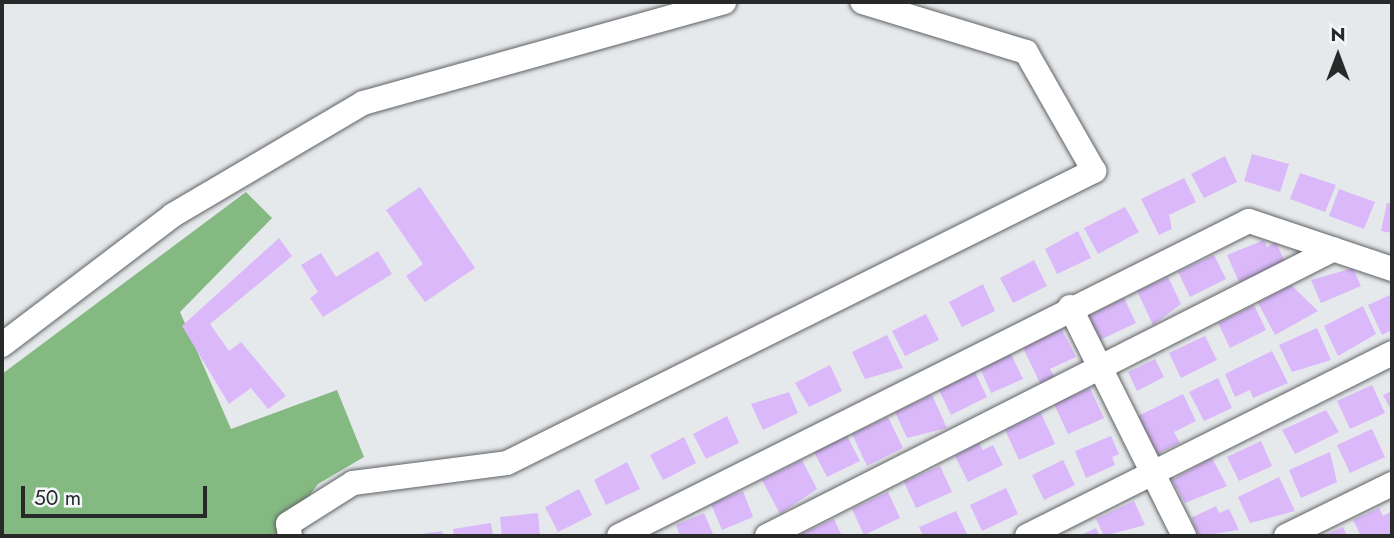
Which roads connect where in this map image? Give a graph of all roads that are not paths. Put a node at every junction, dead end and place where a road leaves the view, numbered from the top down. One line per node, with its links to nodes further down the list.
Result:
1 (724, 2): 6 (street)
2 (862, 2): 11 (street)
3 (1334, 249): 4 (street); 5 (street); 8 (street)
4 (1392, 269)
5 (1070, 307): 8 (street); 12 (street)
6 (2, 345)
7 (1392, 353): 9 (street)
8 (1101, 369): 9 (street); 13 (street)
9 (1152, 473): 14 (street); 15 (street)
10 (1392, 484): 16 (street)
11 (290, 536)
12 (620, 536)
13 (767, 536)
14 (1027, 536)
15 (1184, 536)
16 (1286, 536)

